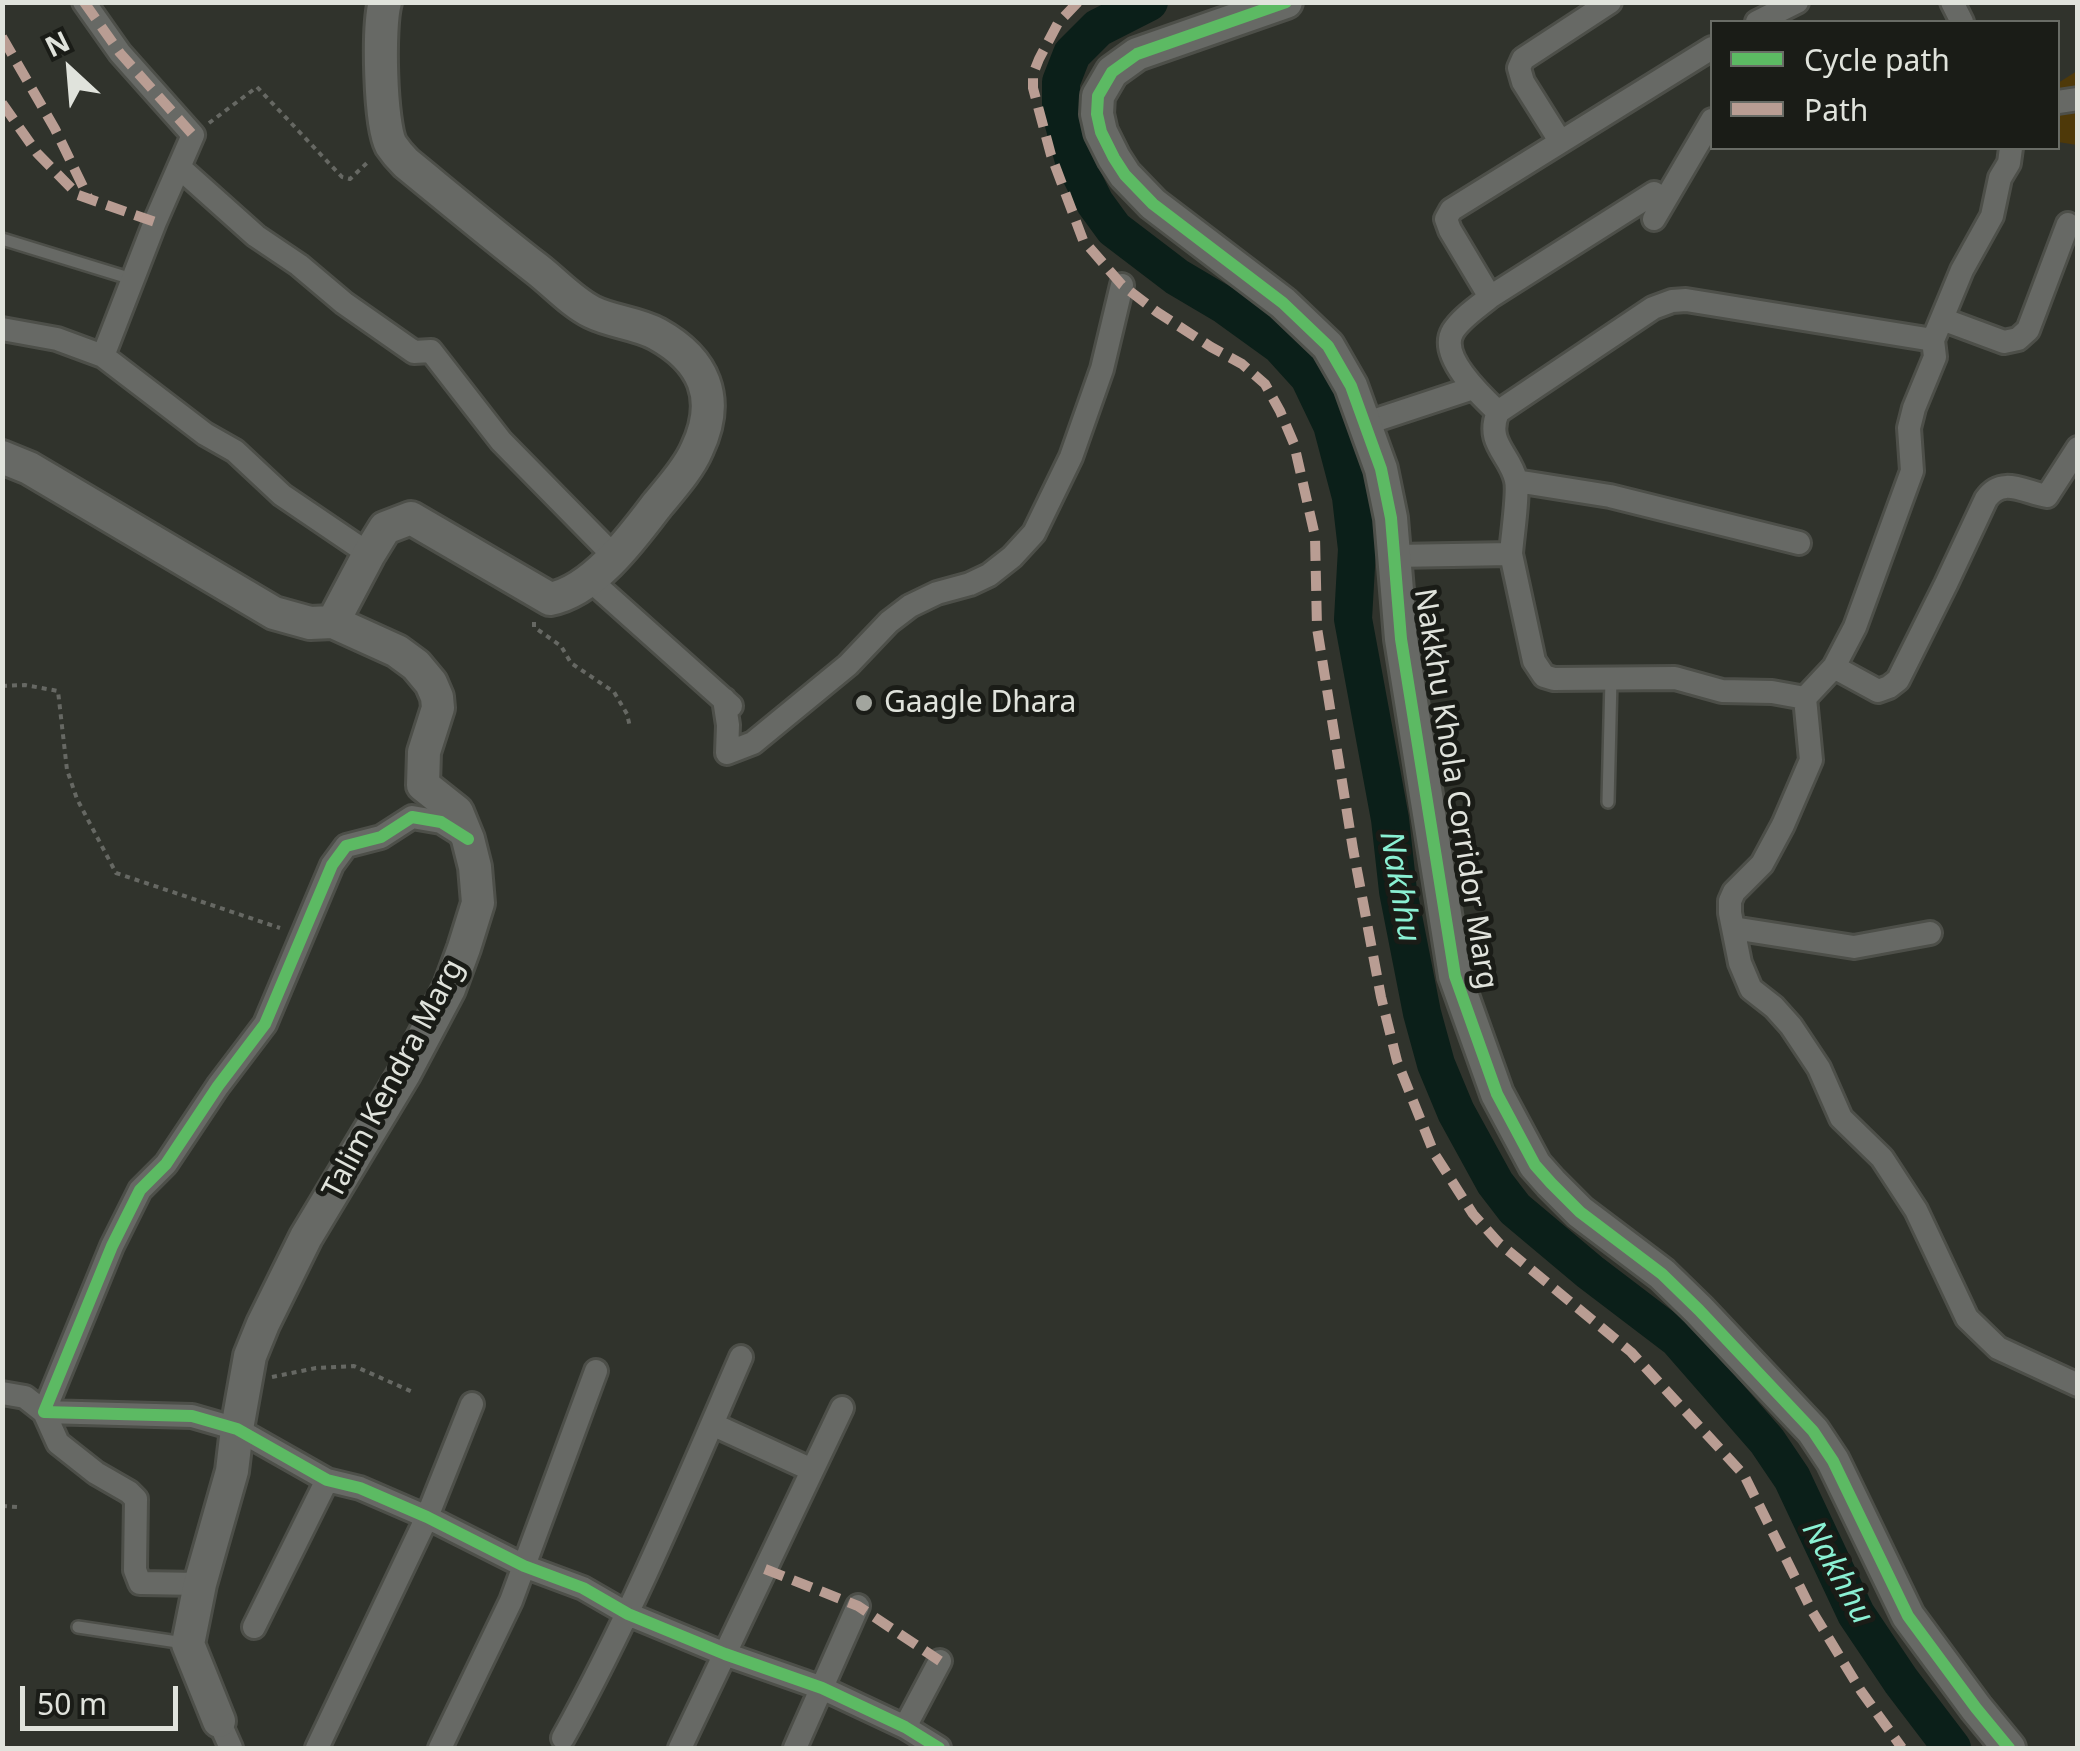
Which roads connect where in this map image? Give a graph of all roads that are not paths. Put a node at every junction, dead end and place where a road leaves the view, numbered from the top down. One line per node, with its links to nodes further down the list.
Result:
1 (84, 2): 9 (street)
2 (386, 2): 30 (street)
3 (1286, 2): 22 (street, Nakkhu Khola Corridor Marg)
4 (1610, 2): 7 (street)
5 (1710, 49): 7 (street)
6 (1710, 123): 11 (street)
7 (1560, 142): 16 (street)
8 (2011, 150): 18 (street)
9 (180, 168): 14 (street); 30 (street)
10 (1654, 192): 16 (street)
11 (1654, 218)
12 (2068, 224): 18 (street)
13 (2, 239): 14 (lane)
14 (132, 279): 19 (street)
15 (1122, 285): 31 (street)
16 (1490, 297): 20 (street)
17 (2, 330): 19 (street)
18 (1938, 330): 21 (street); 33 (street)
19 (103, 356): 27 (street)
20 (1473, 388): 21 (street); 22 (street)
21 (1498, 412): 25 (street)
22 (1364, 424): 29 (street, Nakkhu Khola Corridor Marg)
23 (2078, 448): 33 (street)
24 (2, 456): 32 (street, Talim Kendra Marg)
25 (1516, 481): 26 (street); 28 (street)
26 (1798, 543)
27 (369, 554): 31 (street); 32 (street)
28 (1511, 554): 29 (street); 34 (street)
29 (1394, 556): 70 (street, Nakkhu Khola Corridor Marg)
30 (615, 557): 31 (street)
31 (589, 579)
32 (332, 622): 37 (street, Talim Kendra Marg)
33 (1834, 667): 35 (street)
34 (1611, 678): 35 (street); 36 (lane)
35 (1805, 698): 38 (street)
36 (1608, 802)
37 (468, 840): 46 (street); 48 (street, Talim Kendra Marg)
38 (1733, 928): 39 (street); 42 (street)
39 (1930, 933)
40 (741, 1357): 47 (street)
41 (596, 1371): 52 (street)
42 (2078, 1385)
43 (2, 1392): 46 (street)
44 (472, 1404): 51 (street)
45 (842, 1408): 49 (street)
46 (44, 1412): 48 (street); 53 (street)
47 (712, 1424): 49 (street); 55 (street)
48 (236, 1429): 50 (street); 53 (street, Talim Kendra Marg)
49 (812, 1470): 59 (street)
50 (327, 1480): 51 (street); 57 (street)
51 (427, 1517): 52 (street); 65 (street)
52 (524, 1566): 55 (street); 66 (street)
53 (200, 1584): 58 (street, Talim Kendra Marg)
54 (858, 1606): 61 (street)
55 (628, 1614): 59 (street); 64 (street)
56 (78, 1627): 58 (lane)
57 (254, 1627)
58 (188, 1644): 63 (street)
59 (725, 1654): 61 (street); 67 (street)
60 (940, 1661): 62 (street)
61 (822, 1688): 62 (street); 68 (street)
62 (905, 1727): 69 (street)
63 (225, 1735)
64 (563, 1738)
65 (317, 1748)
66 (440, 1748)
67 (680, 1748)
68 (795, 1748)
69 (939, 1748)
70 (2009, 1748)

